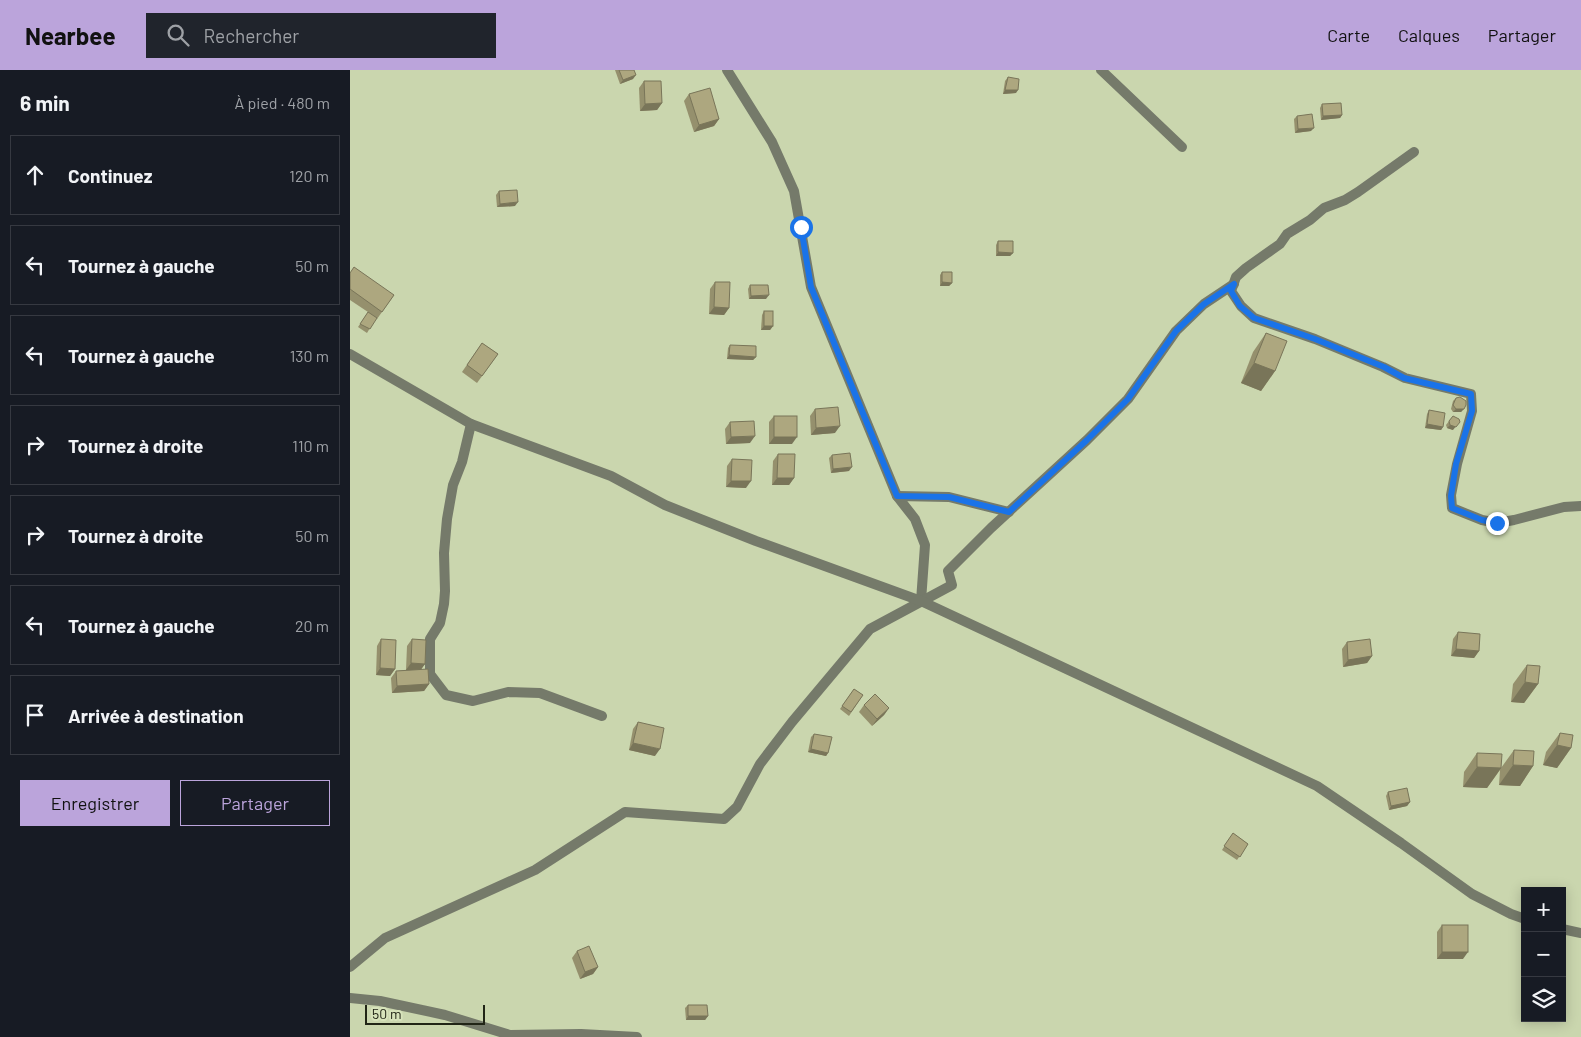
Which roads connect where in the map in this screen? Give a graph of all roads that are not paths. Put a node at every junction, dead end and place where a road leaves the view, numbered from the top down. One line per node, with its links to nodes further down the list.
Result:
1 (728, 70): 8 (street)
2 (1101, 70): 3 (street)
3 (1182, 147)
4 (1414, 152): 5 (street)
5 (1234, 284): 9 (street); 10 (street)
6 (350, 354): 7 (street)
7 (471, 424): 11 (street); 12 (street)
8 (897, 496): 10 (street); 11 (street)
9 (1581, 506)
10 (1009, 512): 11 (street)
11 (921, 601): 13 (street); 16 (street)
12 (602, 716)
13 (1521, 918)
14 (1566, 930): 15 (street)
15 (1581, 933)
16 (350, 967)
17 (350, 998): 18 (street)
18 (637, 1037)

